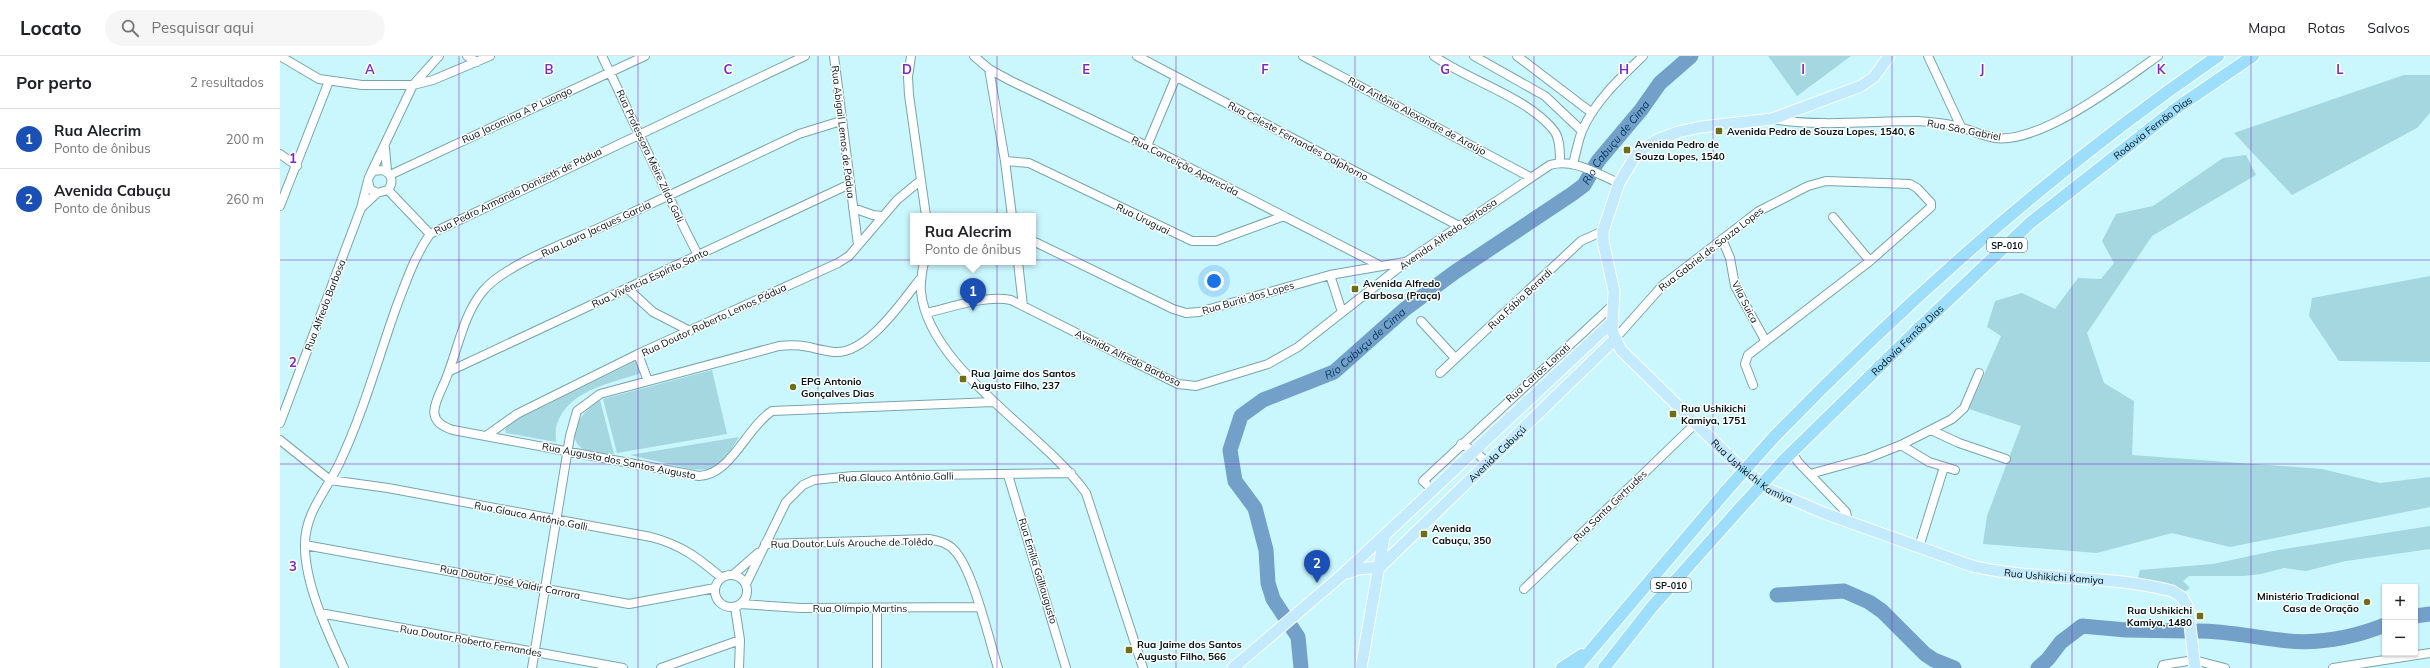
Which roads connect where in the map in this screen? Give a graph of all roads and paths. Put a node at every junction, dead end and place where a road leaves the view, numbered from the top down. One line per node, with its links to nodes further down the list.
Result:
1 (280, 56): 26 (street)
2 (439, 56): 27 (street, Rua Alfredo Barbosa)
3 (467, 56): 22 (street)
4 (490, 56): 22 (street)
5 (602, 56): 24 (street, Rua Professora Meire Zilda Gali)
6 (645, 56): 24 (street, Rua Jacomina A P Luongo)
7 (805, 56): 33 (street, Rua Pedro Armando Donizeth de Pádua)
8 (834, 56): 30 (street, Rua Abigail Lemos de Pádua)
9 (912, 56): 44 (street)
10 (974, 56): 23 (street)
11 (1137, 56): 25 (street, Rua Celeste Fernandes Dalphorno)
12 (1303, 56): 43 (street, Rua Antônio Alexandre de Araújo)
13 (1434, 56): 38 (street)
14 (1474, 56): 32 (street)
15 (1517, 56): 28 (street)
16 (1643, 56): 28 (street)
17 (1889, 56): 29 (main road)
18 (1928, 56): 31 (street)
19 (2158, 56): 31 (street, Rua São Gabriel)
20 (2218, 56): 132 (highway, Rodovia Fernão Dias / SP-010, bridge)
21 (2253, 56): 100 (highway, Rodovia Fernão Dias / SP-010)
22 (477, 62): 27 (street)
23 (989, 69): 34 (street, Rua Conceição Aparecida); 37 (street)
24 (610, 72): 33 (street, Rua Professora Meire Zilda Gali); 41 (street, Rua Jacomina A P Luongo)
25 (1176, 77): 34 (street); 58 (street, Rua Celeste Fernandes Dalphorno)
26 (329, 81): 27 (street); 40 (street)
27 (413, 85): 35 (street, Rua Alfredo Barbosa)
28 (1592, 113): 32 (street)
29 (1772, 119): 31 (street, Rua São Gabriel); 45 (main road)
30 (841, 121): 46 (street, Rua Abigail Lemos de Pádua); 49 (street, Rua Laura Jacques Garcia)
31 (1961, 127)
32 (1582, 131): 39 (street)
33 (640, 134): 49 (street, Rua Professora Meire Zilda Gali); 60 (street, Rua Pedro Armando Donizeth de Pádua)
34 (1147, 146): 56 (street, Rua Conceição Aparecida)
35 (384, 148): 41 (street, Rua Alfredo Barbosa); 42 (street, Rua Alfredo Barbosa)
36 (280, 154): 40 (street)
37 (1005, 161): 54 (street); 56 (street, Rua Uruguai)
38 (1560, 162): 39 (street); 43 (street, Avenida Alfredo Barbosa)
39 (1577, 165): 45 (street)
40 (296, 166): 50 (street)
41 (388, 173): 42 (street); 47 (street)
42 (369, 177): 48 (street); 51 (street, Rua Alfredo Barbosa)
43 (1530, 177): 58 (street, Avenida Alfredo Barbosa)
44 (921, 180): 53 (street); 55 (street, Rua Doutor Roberto Lemos Pádua)
45 (1619, 183): 59 (main road)
46 (850, 184): 52 (street, Rua Abigail Lemos de Pádua); 64 (street, Rua Vivência Espírito Santo)
47 (388, 190): 48 (street); 60 (street)
48 (378, 193): 51 (street, Rua Alfredo Barbosa)
49 (667, 197): 64 (street, Rua Professora Meire Zilda Gali); 84 (street, Rua Laura Jacques Garcia)
50 (280, 206)
51 (361, 208): 91 (street, Rua Alfredo Barbosa)
52 (853, 208): 55 (street, Rua Abigail Lemos de Pádua); 63 (street, Rua Abigail Lemos de Pádua)
53 (926, 213)
54 (1012, 213)
55 (881, 216): 63 (street, Rua Doutor Roberto Lemos Pádua)
56 (1284, 216): 69 (street, Rua Conceição Aparecida)
57 (1833, 218): 65 (street)
58 (1459, 226): 66 (street, Avenida Alfredo Barbosa)
59 (1603, 231): 73 (main road); 83 (street, Rua Fábio Berardi)
60 (430, 234): 108 (street, Rua Pedro Armando Donizeth de Pádua)
61 (1722, 239): 65 (street, Rua Gabriel de Souza Lopes); 80 (street, Rua Gabriel de Souza Lopes); 81 (street, Vila Suica)
62 (1036, 242): 70 (street, Rua Buriti dos Lopes)
63 (858, 245): 79 (street, Rua Doutor Roberto Lemos Pádua)
64 (698, 255): 72 (street, Rua Vivência Espírito Santo)
65 (1870, 261): 81 (street)
66 (1406, 262): 69 (street, Rua Buriti dos Lopes); 75 (street, Avenida Alfredo Barbosa)
67 (923, 265): 71 (street)
68 (1018, 265): 74 (street)
69 (1379, 265): 70 (street, Rua Buriti dos Lopes)
70 (1330, 275): 75 (street)
71 (920, 279): 76 (street); 87 (street)
72 (628, 289): 79 (street); 84 (street, Rua Vivência Espírito Santo)
73 (1615, 303): 78 (main road); 96 (street, Rua Carlos Lonati)
74 (1023, 306): 75 (street, Avenida Alfredo Barbosa); 76 (street, Avenida Alfredo Barbosa)
75 (1342, 312)
76 (926, 313): 89 (street)
77 (1421, 321): 83 (street)
78 (1613, 321): 80 (main road); 99 (main road, Avenida Cabuçú)
79 (690, 331): 82 (street, Rua Doutor Roberto Lemos Pádua)
80 (1614, 340): 92 (main road, Rua Ushikichi Kamiya); 102 (main road, Avenida Cabuçú)
81 (1765, 340): 88 (street)
82 (638, 354): 87 (street); 94 (street, Rua Doutor Roberto Lemos Pádua)
83 (1455, 358): 85 (street, Rua Fábio Berardi)
84 (450, 371): 90 (street, Rua Laura Jacques Garcia)
85 (1440, 373)
86 (1979, 373): 93 (street)
87 (648, 381): 98 (street)
88 (1753, 385)
89 (993, 402): 98 (street, Rua Augusta dos Santos Augusto); 105 (street)
90 (436, 419): 94 (street, Rua Augusta dos Santos Augusto)
91 (280, 423)
92 (1695, 424): 111 (main road, Rua Ushikichi Kamiya); 126 (street, Rua Santa Gertrudes)
93 (1931, 430): 97 (street); 101 (street)
94 (486, 436): 98 (street, Rua Augusta dos Santos Augusto)
95 (280, 440): 108 (street)
96 (1461, 444): 99 (street); 109 (street, Rua Carlos Lonati)
97 (1901, 444): 103 (street); 106 (street)
98 (569, 448): 110 (street)
99 (1474, 451): 102 (street); 109 (main road, Avenida Cabuçú)
100 (1788, 456): 106 (street); 150 (highway, Rodovia Fernão Dias / SP-010, bridge)
101 (2006, 459)
102 (1488, 463): 114 (main road, Avenida Cabuçú)
103 (1944, 467): 104 (street); 116 (street)
104 (1955, 470)
105 (1071, 473): 107 (street, Rua Glauco Antônio Galli); 145 (street)
106 (1810, 474): 111 (street)
107 (1008, 475): 117 (street, Rua Glauco Antônio Galli); 144 (street, Rua Emília Galliaugusto)
108 (330, 480): 110 (street, Rua Glauco Antônio Galli); 115 (street)
109 (1433, 490): 112 (main road, Avenida Cabuçú)
110 (557, 521): 122 (street, Rua Glauco Antônio Galli); 124 (street)
111 (1848, 521): 116 (main road, Rua Ushikichi Kamiya)
112 (1396, 526): 113 (main road, Avenida Cabuçú); 114 (main road)
113 (1384, 537): 118 (main road); 121 (main road, Avenida Cabuçú)
114 (1409, 539): 118 (main road, Avenida Cabuçú)
115 (305, 545): 124 (street, Rua Doutor José Valdir Carrara); 130 (street)
116 (1919, 547): 135 (main road, Rua Ushikichi Kamiya)
117 (763, 548): 120 (street, Rua Glauco Antônio Galli); 123 (street, Rua Glauco Antônio Galli); 128 (street, Rua Doutor Luís Arouche de Tolêdo)
118 (1386, 555): 119 (main road)
119 (1380, 567): 121 (main road); 147 (main road)
120 (733, 575): 122 (street); 123 (street)
121 (1342, 576): 146 (main road, Avenida Cabuçú)
122 (722, 578): 125 (street)
123 (746, 584): 127 (street)
124 (545, 588): 125 (street, Rua Doutor José Valdir Carrara); 133 (street)
125 (715, 588): 127 (street)
126 (1524, 589)
127 (738, 605): 129 (street, Rua Olímpio Martins); 131 (street)
128 (979, 607): 129 (street, Rua Olímpio Martins); 143 (street, Rua Doutor Luís Arouche de Tolêdo)
129 (877, 608): 142 (street)
130 (320, 613): 133 (street, Rua Doutor Roberto Fernandes); 137 (street)
131 (740, 640): 140 (street); 141 (street)
132 (1593, 647): 148 (highway); 149 (highway, Rodovia Fernão Dias / SP-010)
133 (535, 652): 138 (street); 139 (street, Rua Doutor Roberto Fernandes)
134 (2430, 653): 152 (street)
135 (2195, 664): 136 (street); 151 (street)
136 (2162, 666)
137 (344, 668)
138 (532, 668)
139 (623, 668)
140 (661, 668)
141 (739, 668)
142 (877, 668)
143 (998, 668)
144 (1066, 668)
145 (1143, 668)
146 (1233, 668)
147 (1361, 668)
148 (1562, 668)
149 (1576, 668)
150 (1604, 668)
151 (2225, 668)
152 (2333, 668)

